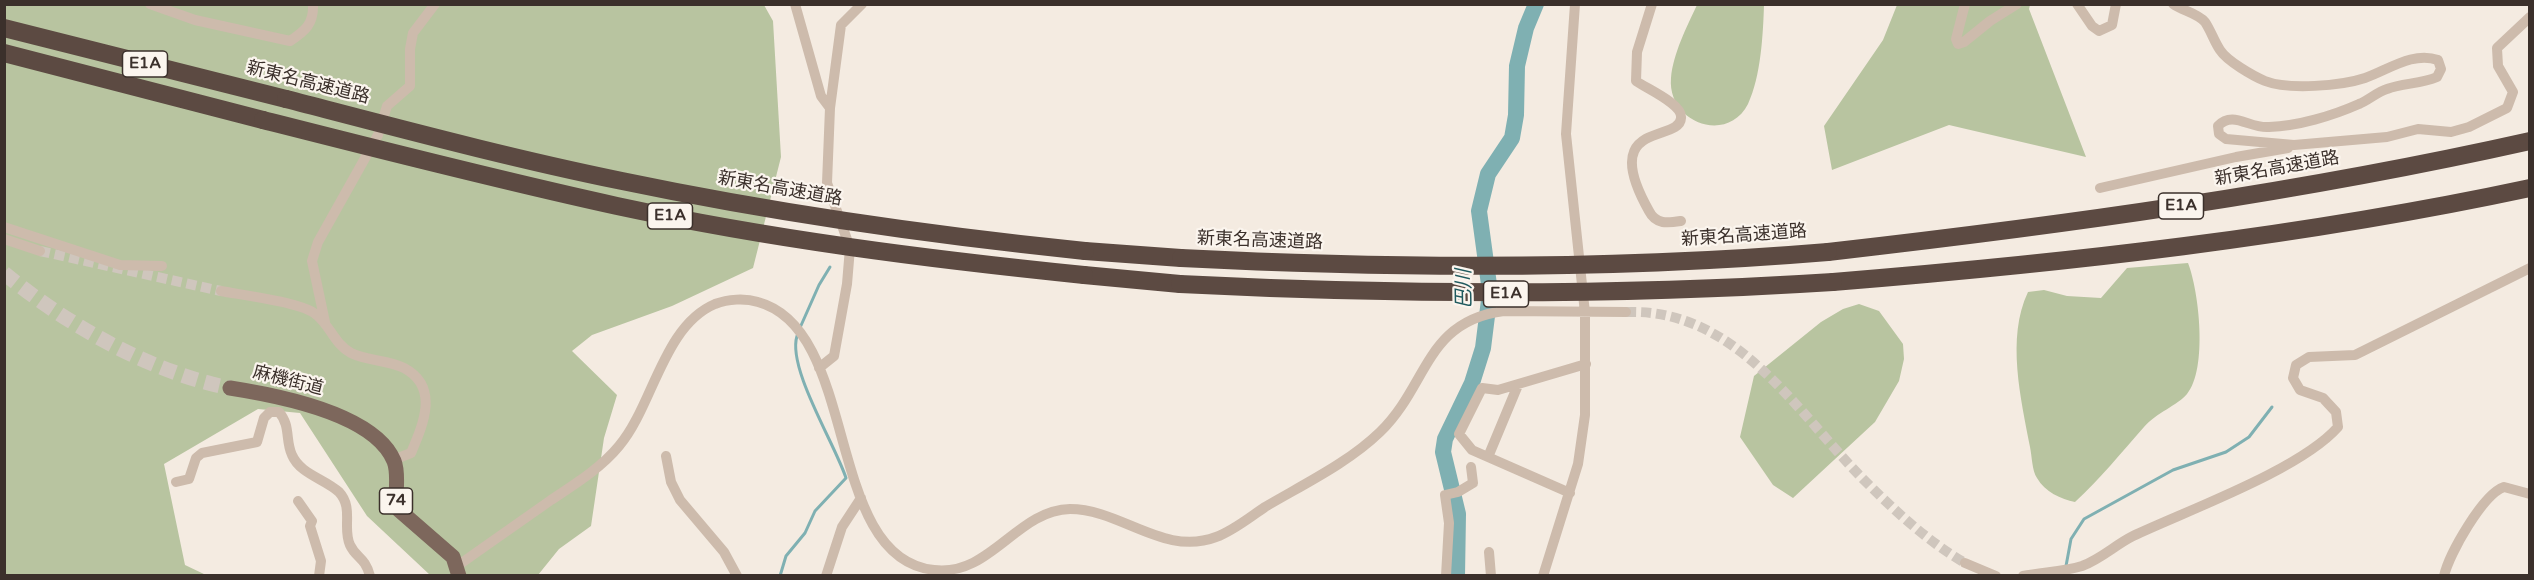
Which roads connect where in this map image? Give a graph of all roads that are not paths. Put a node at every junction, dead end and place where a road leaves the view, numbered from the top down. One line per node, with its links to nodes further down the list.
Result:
1 (150, 4): 2 (street)
2 (313, 4)
3 (435, 4): 30 (street)
4 (795, 4): 16 (street)
5 (862, 4): 16 (street)
6 (1575, 4): 29 (street)
7 (1652, 4): 21 (street)
8 (1965, 4): 9 (street)
9 (2017, 4)
10 (2077, 4): 11 (street)
11 (2116, 4)
12 (2173, 4): 18 (street)
13 (2529, 17): 18 (street)
14 (4, 28): 17 (highway, 新東名高速道路 / E1A, bridge)
15 (9, 54): 20 (highway, E1A, bridge)
16 (830, 108): 32 (street)
17 (2529, 141)
18 (2294, 145): 19 (street)
19 (2100, 188)
20 (2529, 188)
21 (1681, 221)
22 (4, 227): 25 (street)
23 (4, 239): 24 (street)
24 (40, 251)
25 (162, 266)
26 (2529, 268): 55 (street)
27 (220, 291): 30 (street)
28 (1626, 312): 29 (street)
29 (1586, 313): 31 (street); 42 (street)
30 (325, 322): 37 (street)
31 (1586, 364): 33 (street); 40 (street)
32 (819, 368): 42 (street); 46 (street)
33 (1518, 385): 36 (street); 36 (street)
34 (230, 387): 37 (main road, 麻機街道)
35 (666, 456): 50 (street)
36 (1488, 457): 40 (street)
37 (393, 460): 46 (main road, 74)
38 (1471, 467): 52 (street)
39 (176, 482): 49 (street)
40 (1570, 494): 54 (street)
41 (2529, 494): 56 (street)
42 (861, 498): 51 (street)
43 (298, 501): 48 (street)
44 (1489, 552): 53 (street)
45 (1965, 563): 47 (street)
46 (458, 571)
47 (1993, 575)
48 (319, 576)
49 (370, 576)
50 (737, 576)
51 (826, 576)
52 (1446, 576)
53 (1491, 576)
54 (1543, 576)
55 (2023, 576)
56 (2444, 576)

